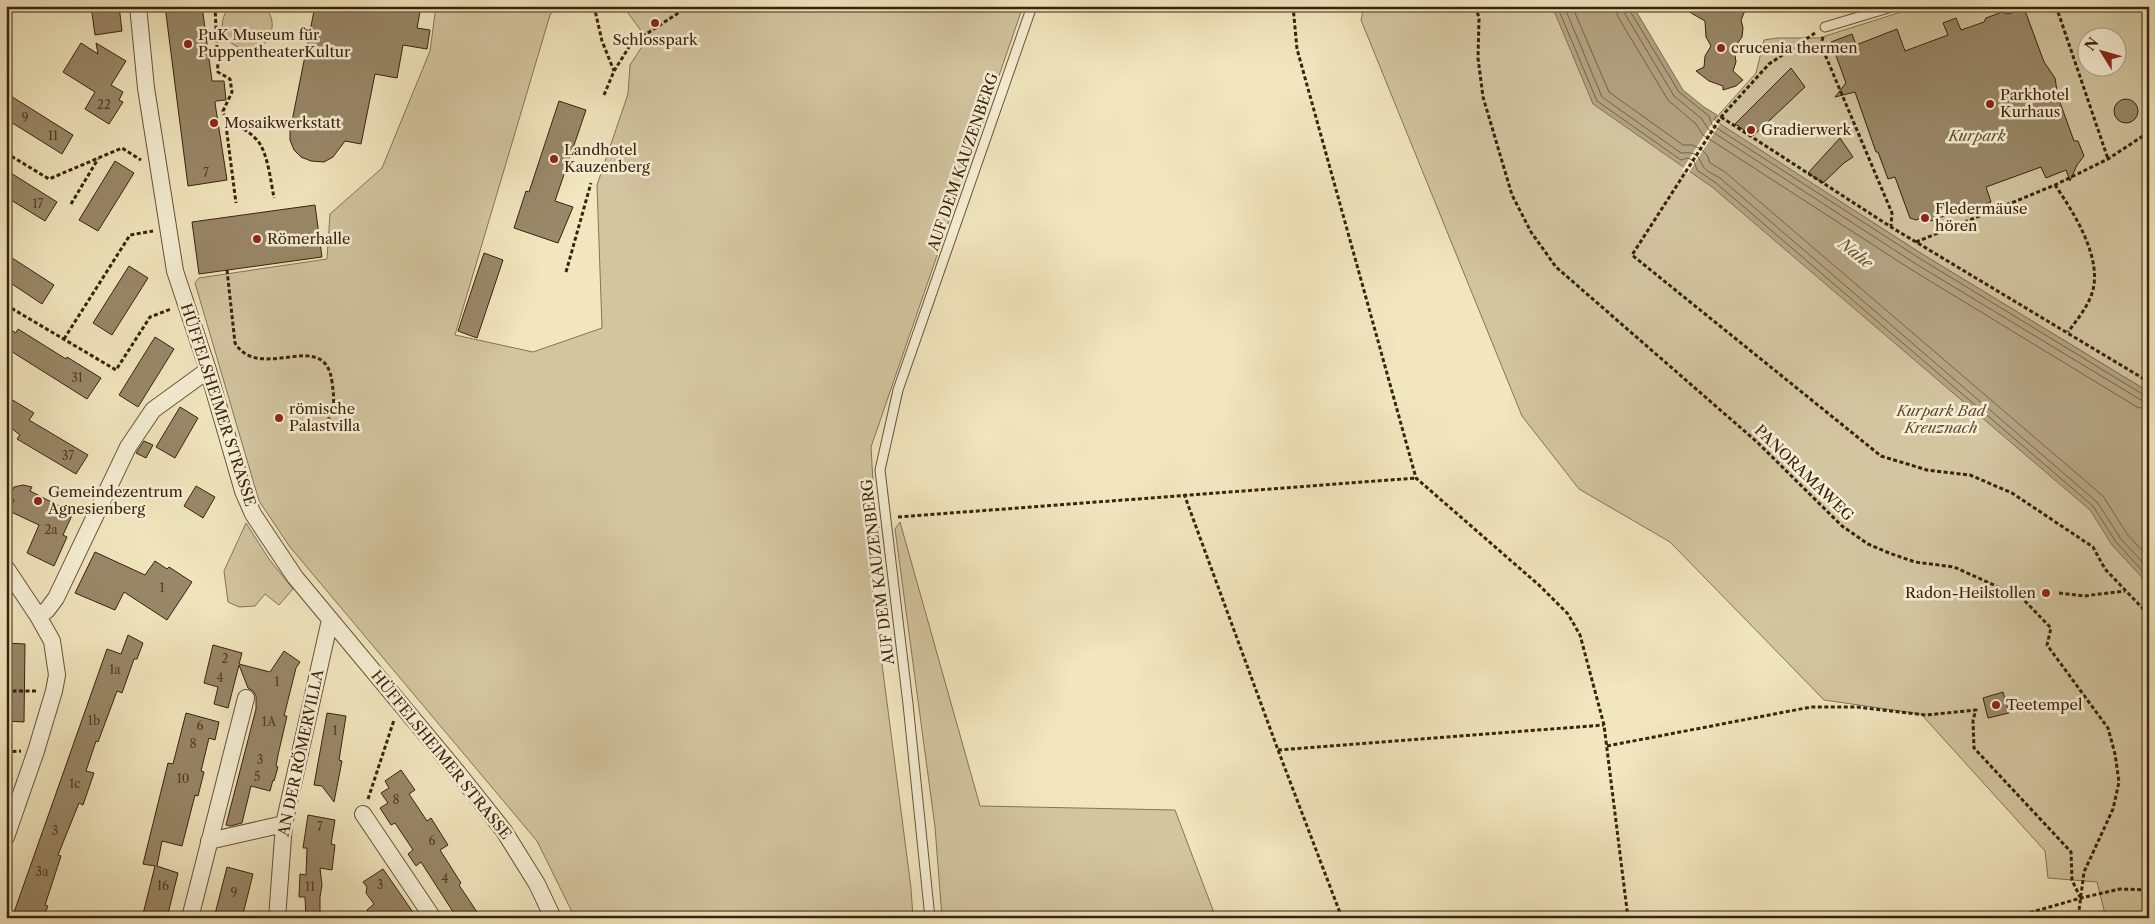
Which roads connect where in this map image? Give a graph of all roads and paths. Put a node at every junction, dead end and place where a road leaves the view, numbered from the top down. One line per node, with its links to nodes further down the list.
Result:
1 (138, 6): 19 (street, HÜFFELSHEIMER STRASSE)
2 (215, 6): 14 (path)
3 (594, 6): 11 (path)
4 (690, 6): 11 (path)
5 (1032, 6): 39 (lane, AUF DEM KAUZENBERG)
6 (1293, 6): 37 (path)
7 (1476, 6): 58 (path, PANORAMAWEG)
8 (1895, 6): 10 (lane)
9 (2056, 6): 18 (path)
10 (1826, 27): 13 (path); 25 (path)
11 (614, 71): 12 (path)
12 (604, 95)
13 (1721, 117): 25 (path); 41 (path)
14 (225, 118): 22 (path); 23 (path)
15 (2149, 132): 18 (path)
16 (6, 153): 17 (path)
17 (98, 158): 19 (path); 24 (path)
18 (2108, 159): 21 (path)
19 (158, 170): 26 (street, HÜFFELSHEIMER STRASSE)
20 (591, 183): 29 (path)
21 (2055, 186): 27 (path); 32 (path)
22 (274, 198)
23 (236, 203)
24 (71, 204)
25 (1891, 227): 27 (path)
26 (167, 228): 30 (street, HÜFFELSHEIMER STRASSE); 33 (path)
27 (1916, 242): 32 (path)
28 (228, 270): 36 (path)
29 (566, 272)
30 (186, 303): 33 (path); 34 (street, HÜFFELSHEIMER STRASSE)
31 (6, 305): 33 (path)
32 (2068, 332): 35 (path)
33 (64, 340)
34 (208, 370): 44 (street); 45 (street, HÜFFELSHEIMER STRASSE)
35 (2149, 382)
36 (323, 428)
37 (1416, 478): 38 (path); 50 (path)
38 (1184, 494): 39 (path); 52 (path)
39 (885, 518): 64 (lane, AUF DEM KAUZENBERG)
40 (6, 568): 44 (street)
41 (2125, 591): 42 (path); 43 (path)
42 (2059, 593)
43 (2149, 615)
44 (38, 616): 47 (street)
45 (330, 620): 49 (street, HÜFFELSHEIMER STRASSE); 54 (street, AN DER RÖMERVILLA)
46 (6, 691): 47 (path)
47 (54, 691): 55 (street)
48 (246, 698): 56 (street)
49 (403, 707): 53 (path); 63 (street, HÜFFELSHEIMER STRASSE)
50 (1604, 725): 51 (path); 52 (path)
51 (1607, 746): 58 (path); 66 (path)
52 (1278, 750): 65 (path)
53 (363, 814): 62 (street)
54 (284, 824): 56 (street); 61 (street, AN DER RÖMERVILLA)
55 (6, 838)
56 (209, 841): 60 (street)
57 (2149, 890): 58 (path)
58 (2081, 898): 59 (path); 67 (path)
59 (2078, 917): 68 (path)
60 (190, 918)
61 (277, 918)
62 (433, 918)
63 (553, 918)
64 (930, 918)
65 (1342, 918)
66 (1628, 918)
67 (2012, 918)
68 (2083, 918)

